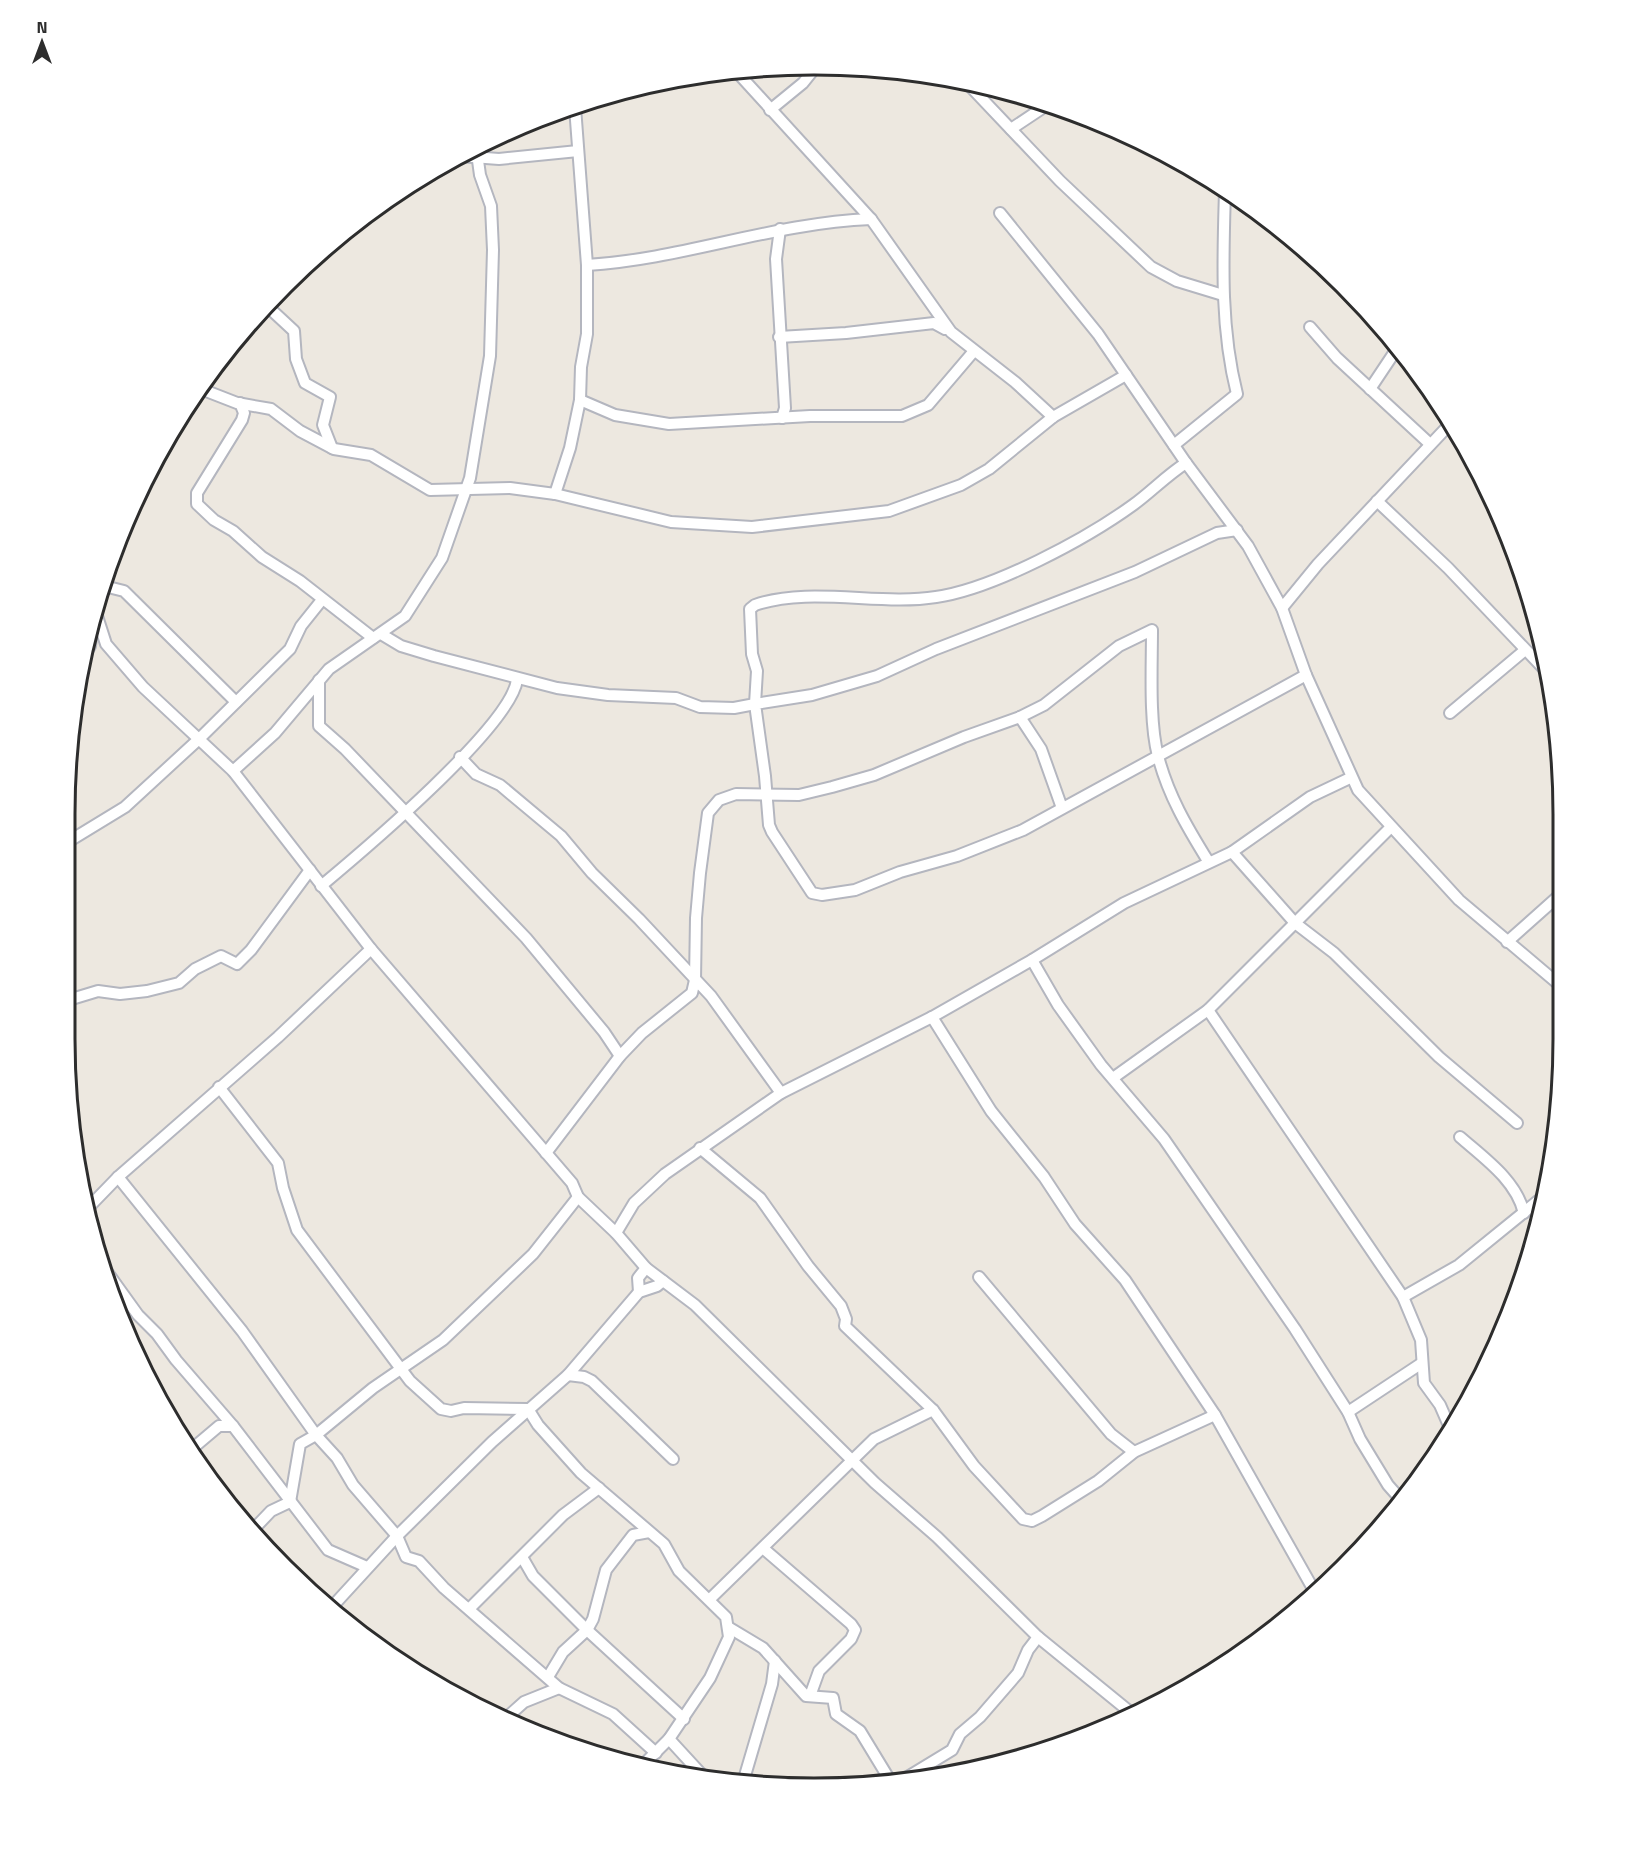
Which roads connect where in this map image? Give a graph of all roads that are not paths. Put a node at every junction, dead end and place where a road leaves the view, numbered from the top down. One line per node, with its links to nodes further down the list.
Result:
1 (809, 75): 4 (street)
2 (743, 79): 4 (street)
3 (977, 93): 7 (street)
4 (770, 110): 13 (street)
5 (1039, 110): 7 (street)
6 (575, 114): 8 (street)
7 (1011, 129): 16 (street)
8 (578, 151): 9 (street); 15 (street)
9 (483, 153)
10 (478, 156): 35 (street)
11 (1225, 200): 16 (street)
12 (1000, 213): 23 (street)
13 (871, 219): 14 (street); 19 (street)
14 (780, 229): 15 (street); 20 (street)
15 (587, 265): 26 (street)
16 (1222, 295): 32 (street)
17 (273, 311): 33 (street)
18 (1310, 327): 24 (street)
19 (951, 332): 20 (street); 21 (street)
20 (779, 337): 29 (street)
21 (974, 351): 28 (street); 29 (street)
22 (1392, 355): 24 (street)
23 (1126, 375): 28 (street); 32 (street)
24 (1370, 389): 31 (street)
25 (208, 392): 27 (street)
26 (580, 400): 29 (street); 36 (street)
27 (240, 403): 33 (street); 40 (street)
28 (1053, 417): 36 (street)
29 (782, 418)
30 (1445, 430): 31 (street)
31 (1431, 444): 37 (street)
32 (1174, 445): 34 (street)
33 (332, 448): 35 (street)
34 (1186, 463): 38 (street); 50 (street)
35 (465, 489): 36 (street); 43 (street)
36 (555, 494)
37 (1377, 501): 41 (street); 44 (street)
38 (1237, 530): 41 (street); 50 (street)
39 (111, 588): 49 (street)
40 (321, 601): 43 (street); 49 (street)
41 (1282, 608): 46 (street)
42 (100, 624): 53 (street)
43 (377, 636): 47 (street); 48 (street)
44 (1525, 650): 45 (street); 51 (street)
45 (1537, 663)
46 (1306, 675): 54 (street); 57 (street)
47 (318, 680): 56 (street); 60 (street)
48 (517, 680): 50 (street); 55 (street)
49 (236, 702): 53 (street)
50 (754, 704): 58 (street)
51 (1450, 712)
52 (1020, 717): 54 (street); 58 (street); 59 (street)
53 (199, 739): 56 (street); 62 (street)
54 (1157, 754): 59 (street); 64 (street)
55 (460, 757): 60 (street); 72 (street)
56 (233, 771): 65 (street)
57 (1350, 778): 61 (street); 63 (street)
58 (766, 794): 59 (street); 72 (street)
59 (1062, 808)
60 (406, 814): 66 (street); 77 (street)
61 (1390, 828): 68 (street); 69 (street)
62 (75, 837)
63 (1232, 852): 64 (street); 68 (street)
64 (1208, 861): 71 (street)
65 (310, 870): 66 (street); 74 (street)
66 (321, 886): 70 (street)
67 (1553, 901): 69 (street)
68 (1295, 923): 75 (street); 81 (street)
69 (1508, 942): 73 (street)
70 (371, 949): 79 (street); 84 (street)
71 (1032, 960): 76 (street); 78 (street)
72 (695, 980): 77 (street); 80 (street)
73 (1553, 980)
74 (75, 998)
75 (1208, 1010): 78 (street); 96 (street)
76 (932, 1017): 80 (street); 103 (street)
77 (620, 1056): 84 (street)
78 (1113, 1078): 102 (street)
79 (219, 1087): 85 (street); 98 (street)
80 (781, 1093): 83 (street)
81 (1517, 1123)
82 (1460, 1137): 89 (street)
83 (699, 1148): 90 (street); 101 (street)
84 (546, 1154): 86 (street)
85 (118, 1177): 87 (street); 106 (street)
86 (578, 1197): 90 (street); 98 (street)
87 (94, 1202)
88 (1534, 1205): 89 (street)
89 (1524, 1213): 96 (street)
90 (616, 1233): 91 (street)
91 (646, 1268): 93 (street); 95 (street)
92 (979, 1277): 108 (street)
93 (663, 1281): 95 (street); 110 (street)
94 (118, 1287): 105 (street)
95 (639, 1292): 99 (street)
96 (1402, 1297): 97 (street)
97 (1422, 1363): 102 (street); 104 (street)
98 (400, 1370): 100 (street); 106 (street)
99 (568, 1375): 100 (street); 109 (street)
100 (528, 1409): 111 (street); 116 (street)
101 (933, 1410): 108 (street); 110 (street)
102 (1348, 1412): 112 (street)
103 (1215, 1415): 108 (street); 120 (street)
104 (1446, 1420)
105 (233, 1426): 107 (street); 113 (street)
106 (316, 1435): 113 (street); 116 (street)
107 (197, 1445)
108 (1134, 1452)
109 (673, 1459)
110 (852, 1460): 117 (street); 126 (street)
111 (598, 1488): 115 (street); 118 (street)
112 (1397, 1493)
113 (290, 1502): 114 (street); 119 (street)
114 (257, 1525)
115 (649, 1532): 121 (street); 125 (street)
116 (397, 1536): 119 (street); 123 (street)
117 (764, 1549): 121 (street); 130 (street)
118 (522, 1557): 123 (street); 125 (street)
119 (367, 1568): 122 (street)
120 (1311, 1586)
121 (710, 1599): 124 (street)
122 (336, 1602)
123 (470, 1608): 128 (street)
124 (728, 1627): 127 (street); 133 (street)
125 (587, 1630): 128 (street); 133 (street)
126 (1038, 1636): 131 (street); 138 (street)
127 (775, 1661): 130 (street); 139 (street)
128 (548, 1677): 129 (street)
129 (559, 1688): 132 (street); 135 (street)
130 (810, 1696): 140 (street)
131 (1126, 1709)
132 (512, 1713)
133 (684, 1719): 134 (street)
134 (669, 1739): 135 (street); 137 (street)
135 (656, 1753): 136 (street)
136 (649, 1759)
137 (696, 1768)
138 (917, 1771)
139 (745, 1774)
140 (886, 1774)

